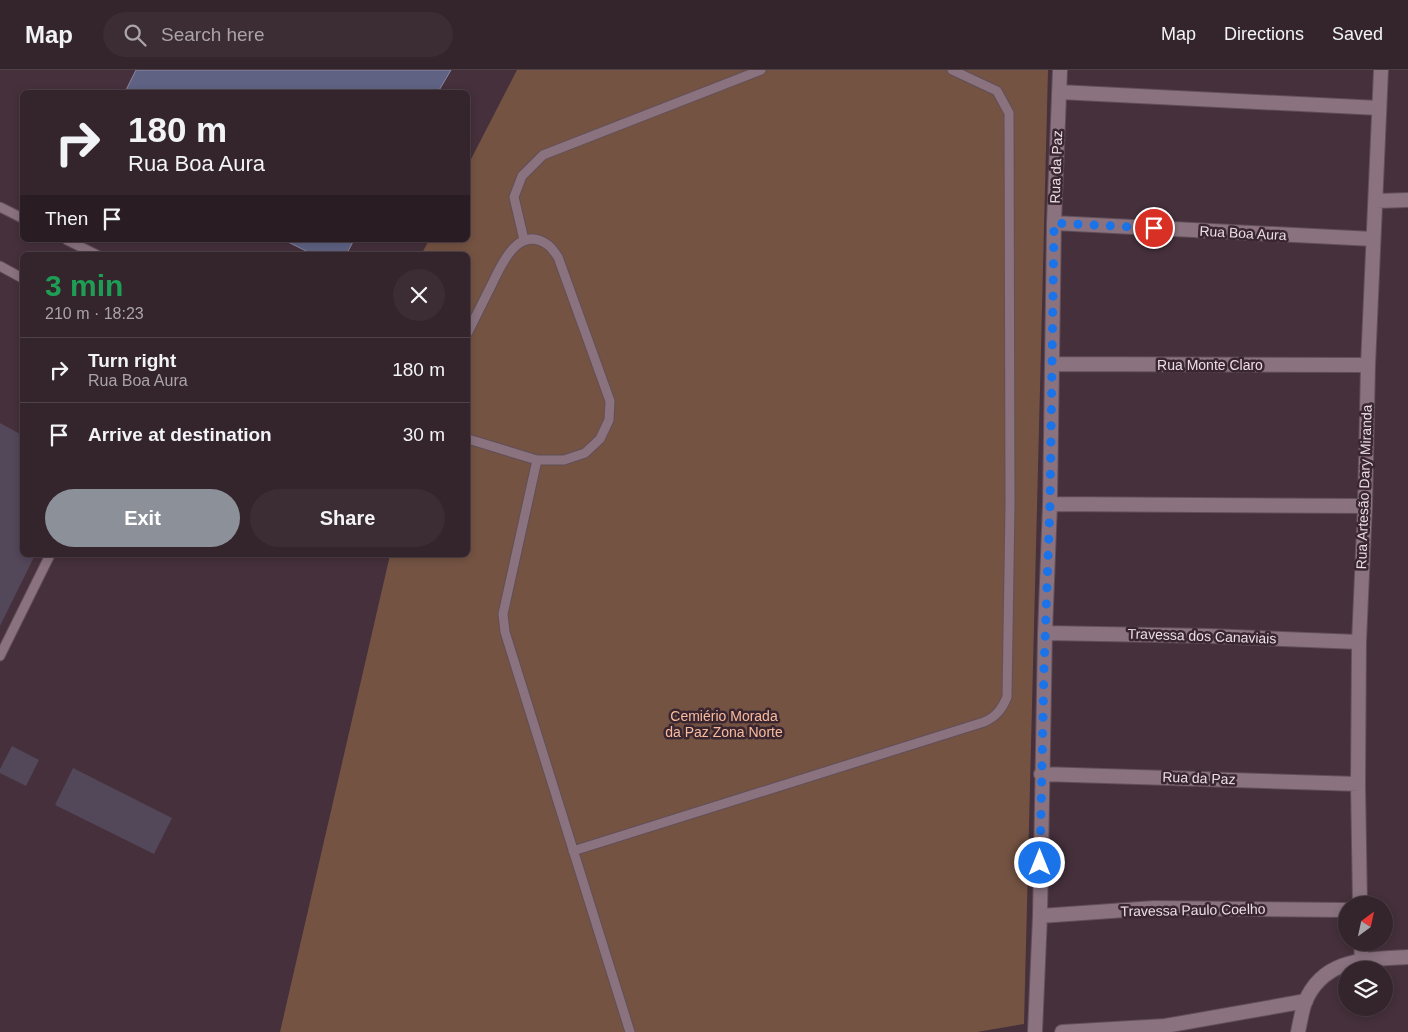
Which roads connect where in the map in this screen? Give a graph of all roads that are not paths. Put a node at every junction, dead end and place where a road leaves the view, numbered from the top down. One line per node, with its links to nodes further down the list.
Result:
1 (761, 70): 13 (lane)
2 (952, 70): 31 (lane)
3 (1060, 70): 5 (street, Rua da Paz)
4 (1381, 70): 6 (street, Rua Artesão Dary Miranda)
5 (1059, 92): 6 (street); 11 (street, Rua da Paz)
6 (1379, 108): 8 (street, Rua Artesão Dary Miranda)
7 (1408, 200): 8 (street)
8 (1376, 201): 12 (street, Rua Artesão Dary Miranda)
9 (0, 207): 10 (lane)
10 (20, 217)
11 (1054, 223): 12 (street, Rua Boa Aura); 19 (street, Rua da Paz)
12 (1373, 239): 20 (street, Rua Artesão Dary Miranda)
13 (524, 240): 18 (lane); 22 (lane)
14 (71, 242): 15 (lane)
15 (91, 252)
16 (0, 266): 17 (lane)
17 (20, 277)
18 (470, 328)
19 (1052, 364): 20 (street, Rua Monte Claro); 23 (street, Rua da Paz)
20 (1368, 365): 24 (street, Rua Artesão Dary Miranda)
21 (470, 440): 22 (lane)
22 (537, 460): 31 (lane)
23 (1050, 504): 24 (street); 26 (street, Rua da Paz)
24 (1365, 506): 27 (street, Rua Artesão Dary Miranda)
25 (49, 557): 28 (lane)
26 (1045, 633): 27 (street, Travessa dos Canaviais); 29 (street, Rua da Paz)
27 (1359, 642): 30 (street, Rua Artesão Dary Miranda)
28 (0, 656)
29 (1041, 774): 30 (street, Rua da Paz); 34 (street, Rua da Paz)
30 (1358, 784): 32 (street, Rua Artesão Dary Miranda)
31 (573, 851): 40 (lane)
32 (1360, 896)
33 (1338, 910): 34 (street, Travessa Paulo Coelho)
34 (1040, 916): 41 (street, Rua da Paz)
35 (1362, 951): 37 (street)
36 (1408, 956): 37 (street)
37 (1362, 960): 38 (street)
38 (1306, 1001): 39 (street); 43 (street)
39 (1164, 1029): 42 (street)
40 (630, 1032)
41 (1035, 1032)
42 (1062, 1032)
43 (1298, 1032)

